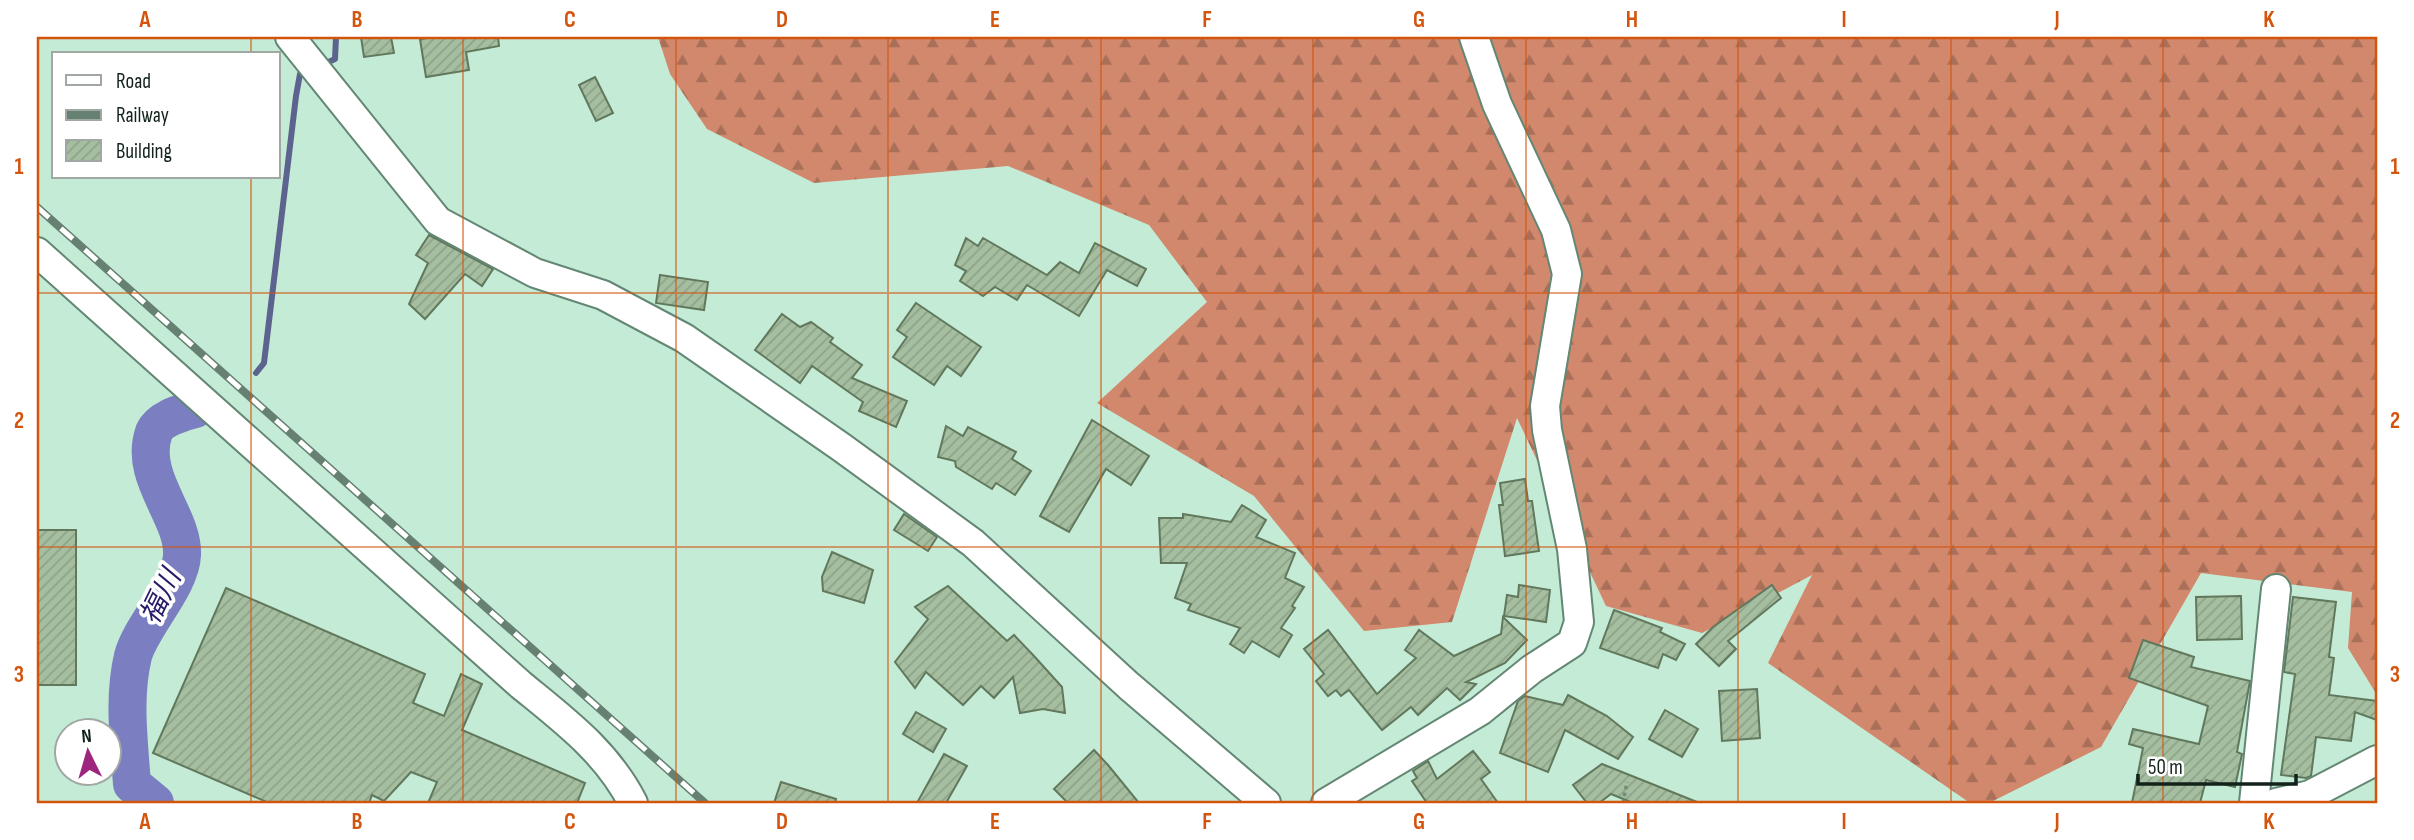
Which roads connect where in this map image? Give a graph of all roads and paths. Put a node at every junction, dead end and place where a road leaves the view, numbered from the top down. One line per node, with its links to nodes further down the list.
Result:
1 (290, 37): 8 (street)
2 (1475, 37): 9 (street)
3 (37, 252): 7 (street)
4 (2276, 590): 11 (street)
5 (2377, 760): 12 (street)
6 (1627, 782): 10 (path)
7 (633, 803)
8 (1266, 803)
9 (1326, 803)
10 (1622, 803)
11 (2254, 803)
12 (2276, 803)

